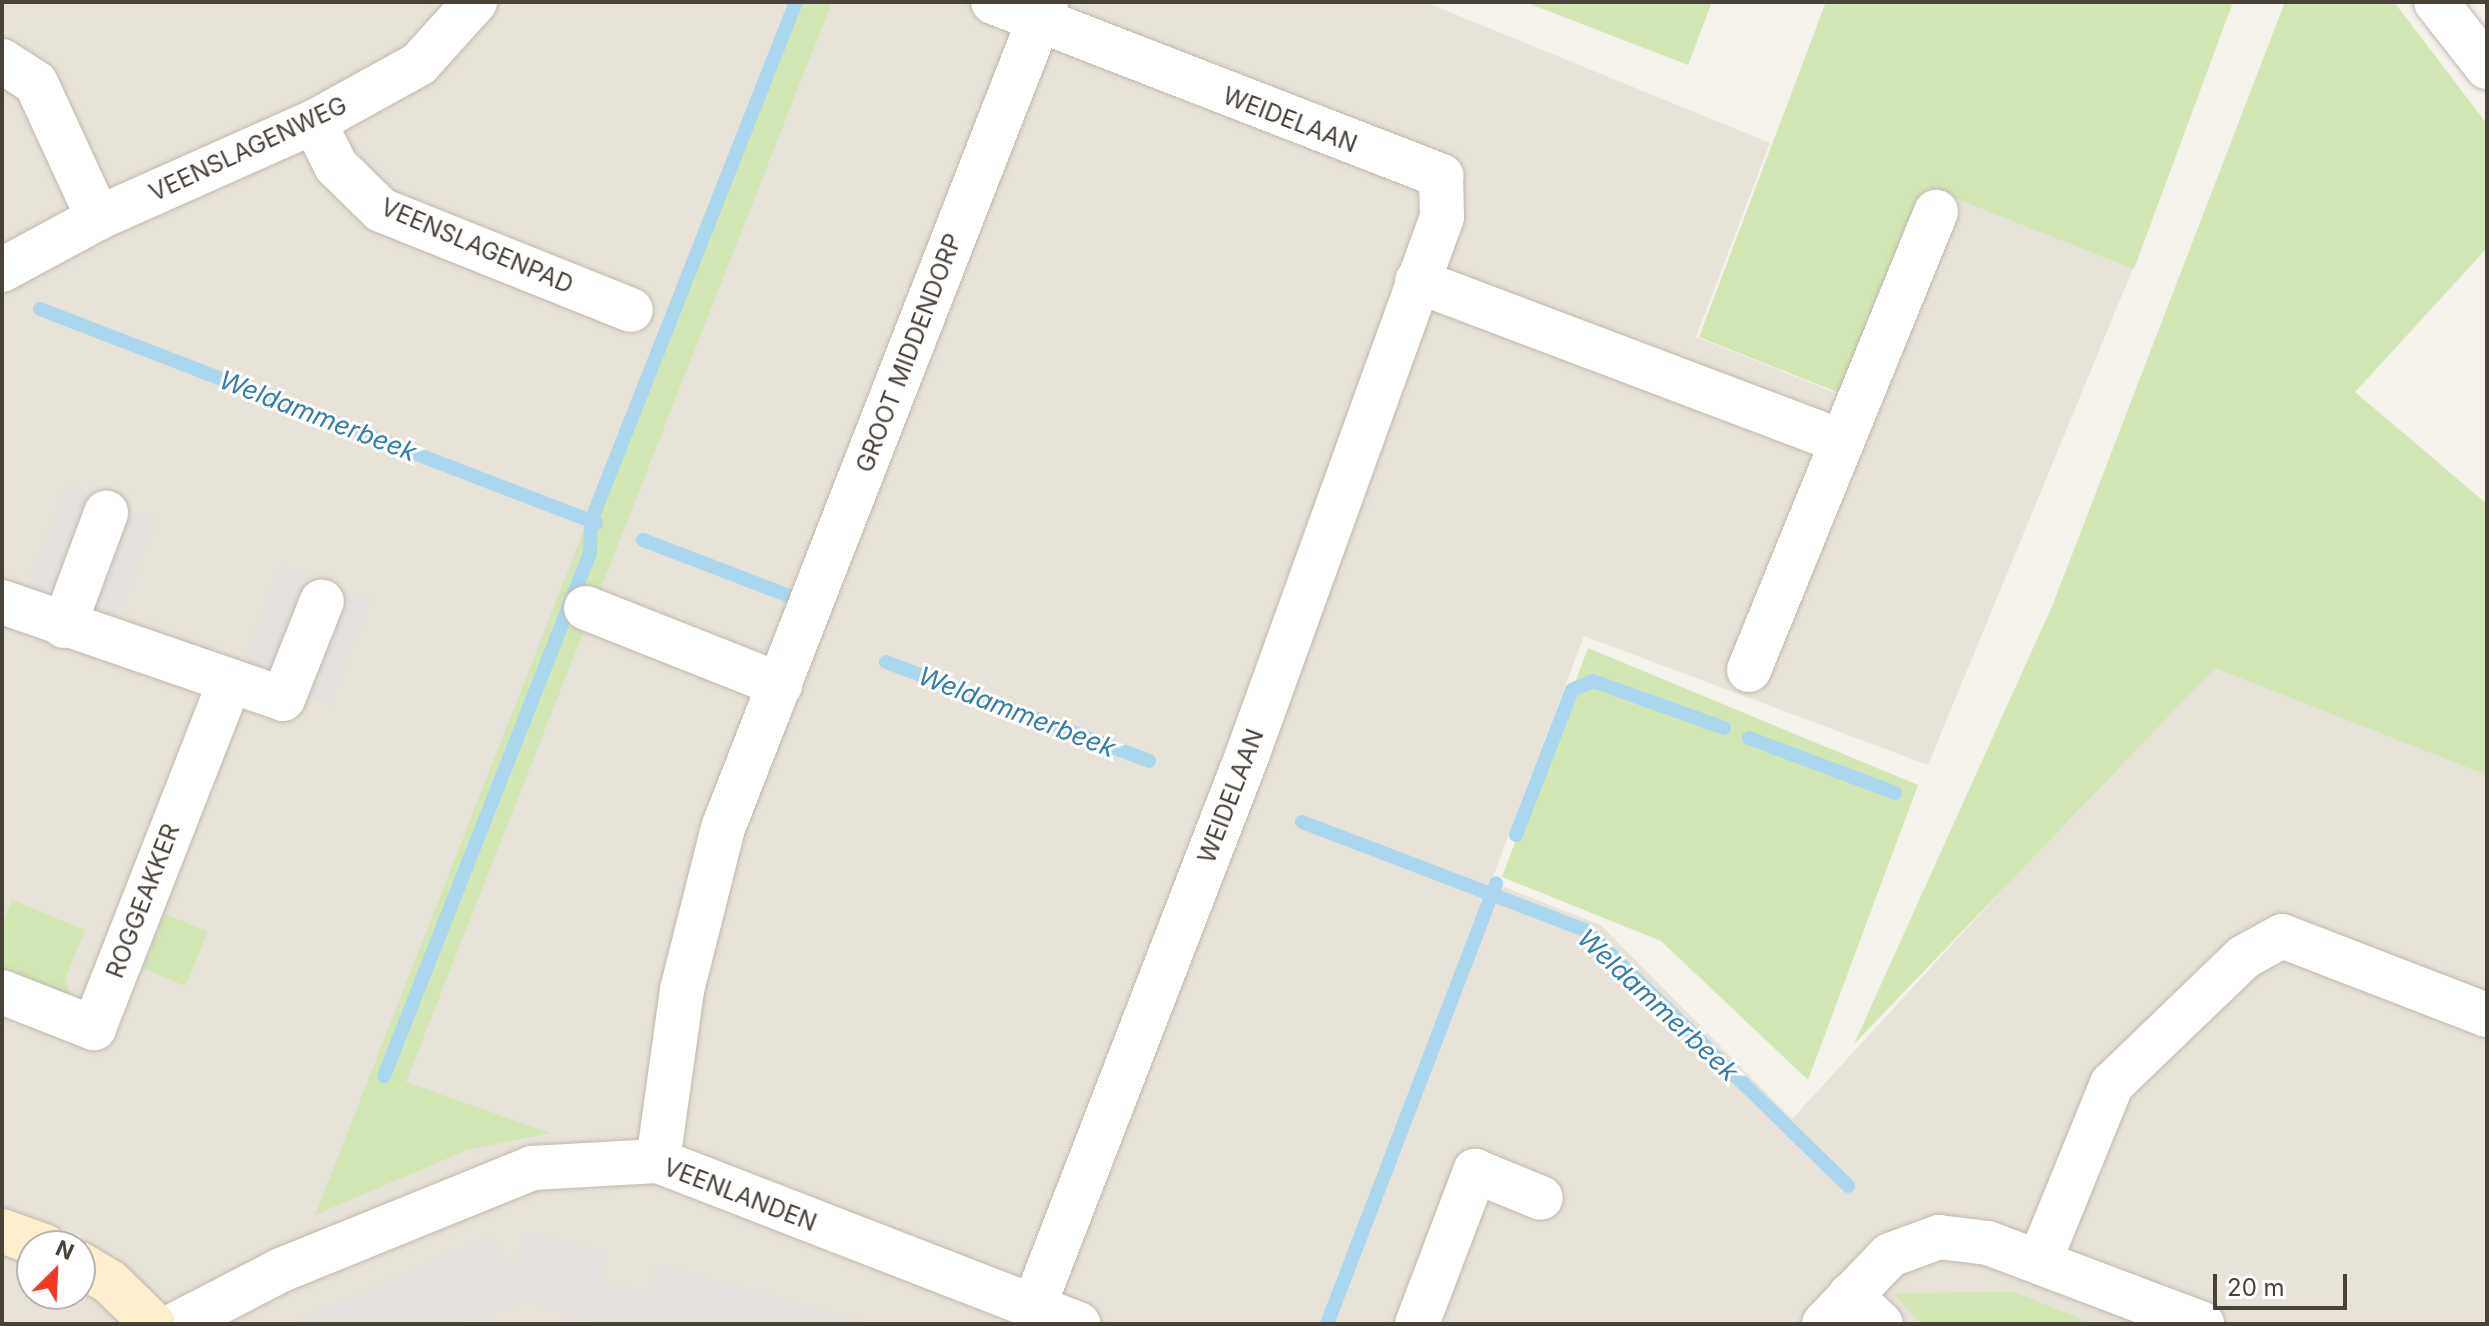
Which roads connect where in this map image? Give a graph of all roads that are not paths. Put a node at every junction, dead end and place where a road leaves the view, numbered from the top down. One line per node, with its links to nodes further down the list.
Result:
1 (475, 2): 7 (street, VEENSLAGENWEG)
2 (993, 2): 4 (street, WEIDELAAN)
3 (2436, 2): 6 (street)
4 (1042, 11): 11 (street, WEIDELAAN); 21 (street, GROOT MIDDENDORP)
5 (2, 61): 9 (street)
6 (2487, 67)
7 (314, 122): 9 (street, VEENSLAGENWEG); 12 (street, VEENSLAGENPAD)
8 (1936, 212): 13 (street)
9 (98, 218): 10 (street, VEENSLAGENWEG)
10 (2, 270)
11 (1417, 281): 13 (street); 28 (street, WEIDELAAN)
12 (631, 310)
13 (1842, 442): 19 (street)
14 (106, 513): 18 (street)
15 (322, 601): 20 (street)
16 (2, 602): 18 (street)
17 (586, 608): 21 (street)
18 (64, 626): 20 (street)
19 (1749, 670)
20 (229, 683): 22 (street, ROGGEAKKER)
21 (780, 685): 24 (street, GROOT MIDDENDORP)
22 (2, 992)
23 (2487, 1015): 26 (street)
24 (658, 1161): 28 (street, VEENLANDEN); 31 (street, VEENLANDEN)
25 (1541, 1198): 33 (street)
26 (2040, 1260): 29 (street); 34 (street)
27 (96, 1274): 30 (street)
28 (1034, 1306): 32 (street, VEENLANDEN)
29 (1852, 1314)
30 (153, 1324)
31 (177, 1324)
32 (1079, 1324)
33 (1417, 1324)
34 (2202, 1324)

